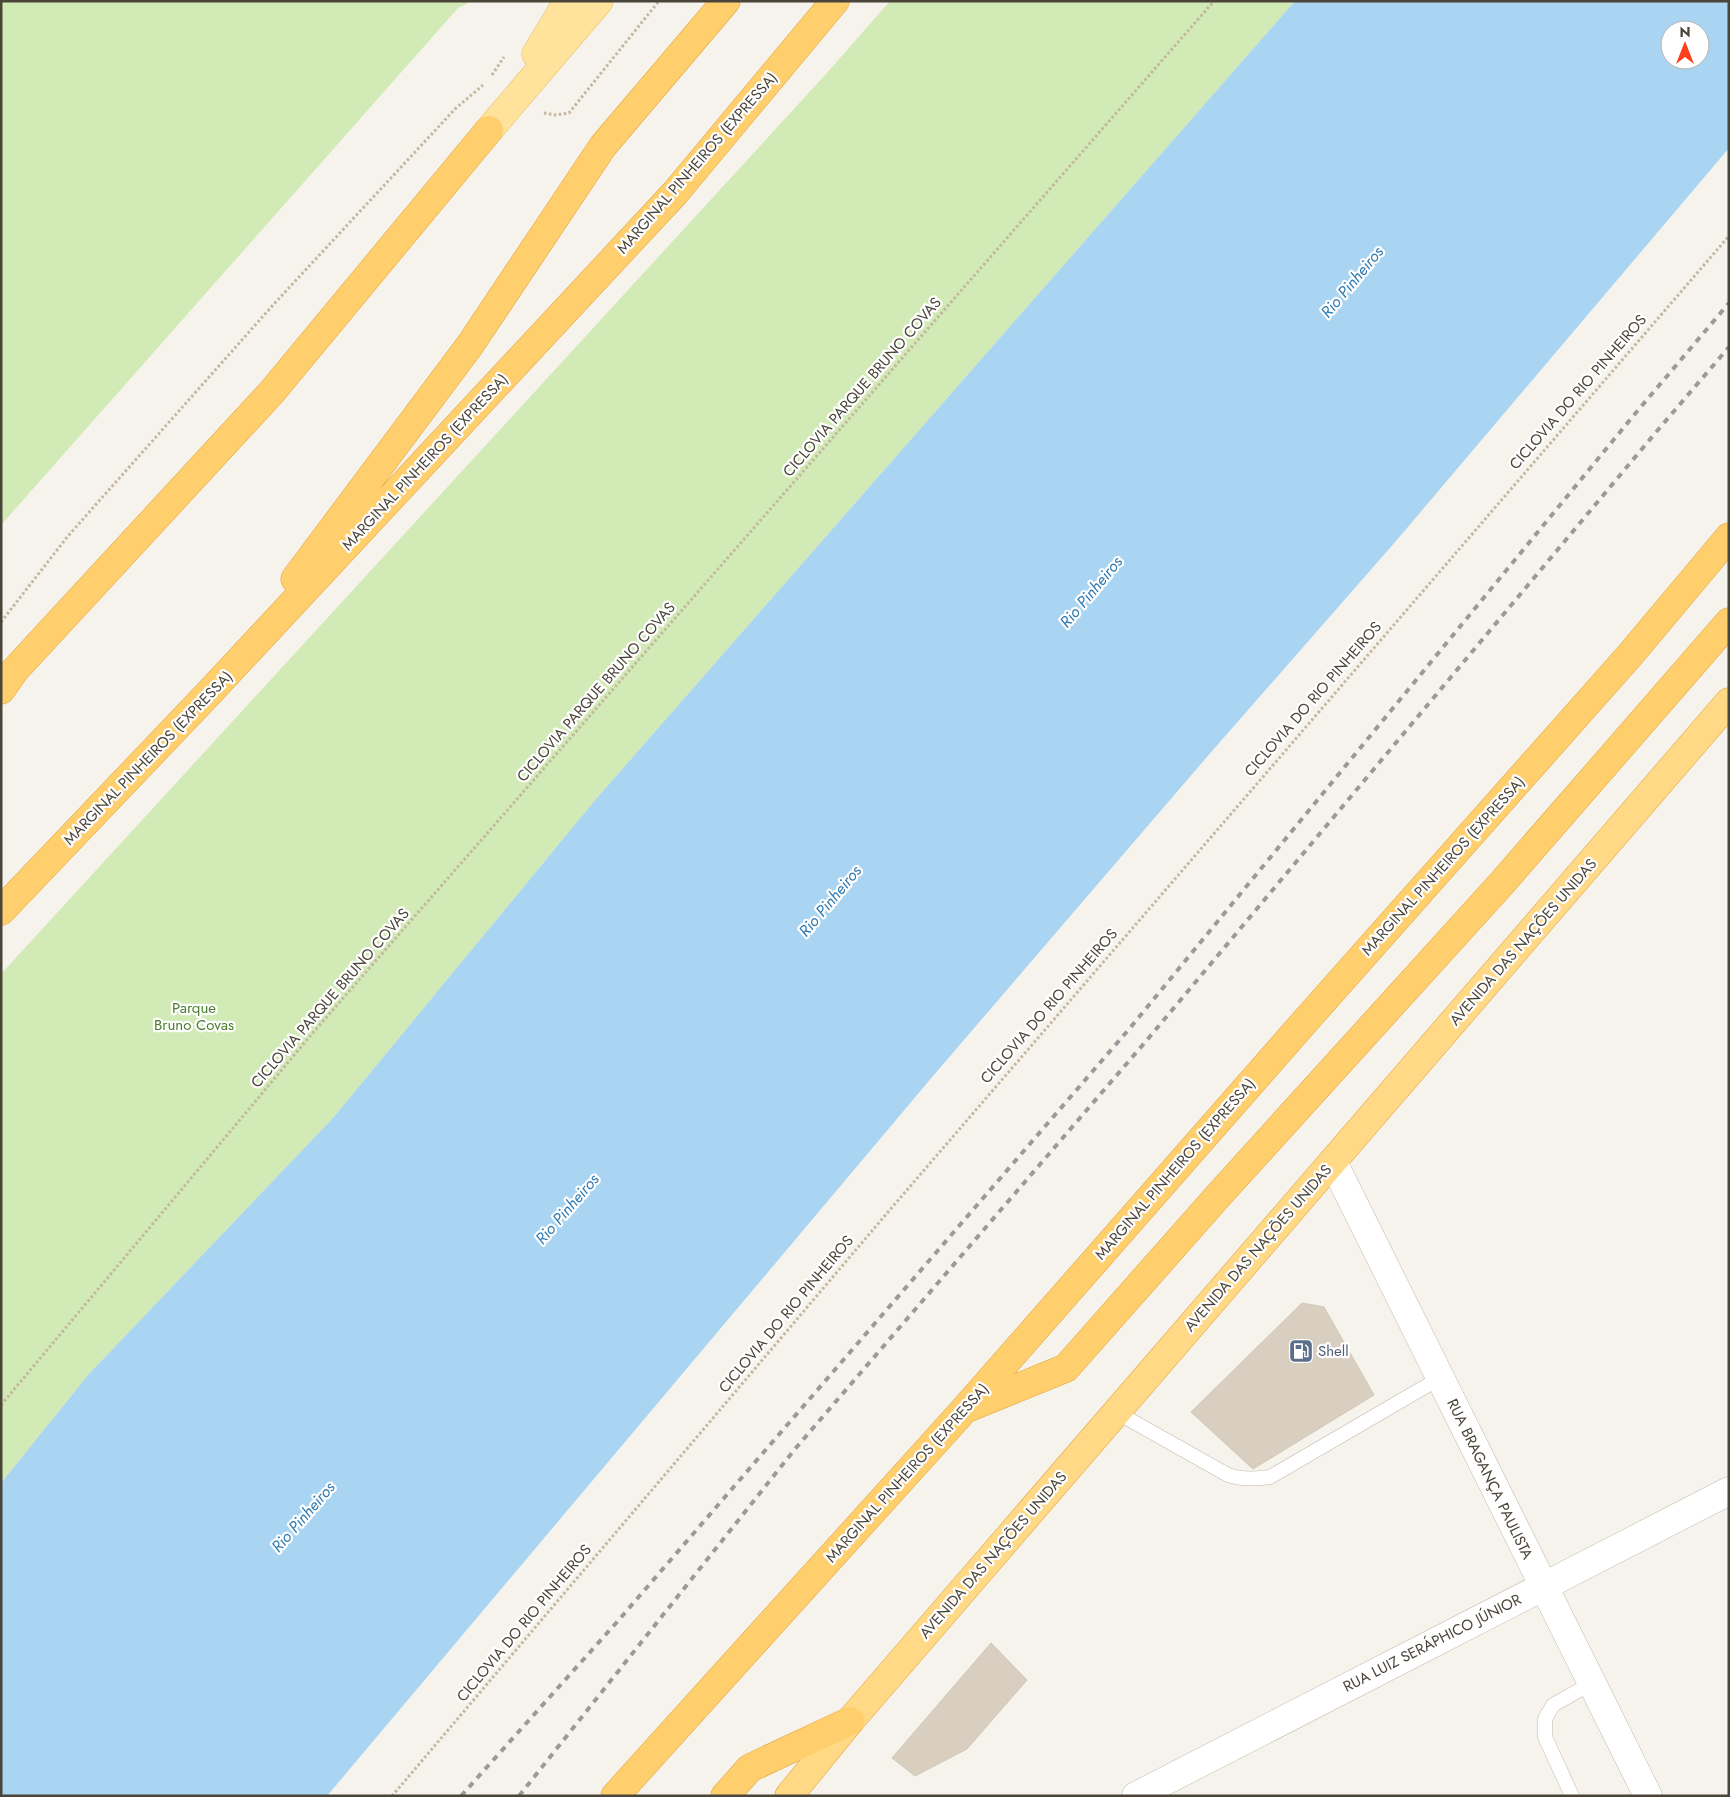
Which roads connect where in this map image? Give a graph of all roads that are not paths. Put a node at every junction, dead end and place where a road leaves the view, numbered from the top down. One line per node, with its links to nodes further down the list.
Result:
1 (568, 1): 5 (main road)
2 (599, 1): 5 (main road)
3 (726, 1): 9 (highway)
4 (835, 1): 9 (highway, MARGINAL PINHEIROS (EXPRESSA))
5 (489, 130): 8 (highway)
6 (1729, 537): 16 (highway, MARGINAL PINHEIROS (EXPRESSA))
7 (1729, 622): 16 (highway)
8 (1, 690)
9 (209, 693): 13 (highway, MARGINAL PINHEIROS (EXPRESSA))
10 (1729, 702): 12 (highway, AVENIDA DAS NAÇÕES UNIDAS)
11 (1729, 720): 12 (lane)
12 (1702, 734): 14 (highway, AVENIDA DAS NAÇÕES UNIDAS)
13 (1, 911)
14 (1333, 1162): 15 (street, RUA BRAGANÇA PAULISTA); 17 (highway, AVENIDA DAS NAÇÕES UNIDAS)
15 (1440, 1378): 17 (lane); 19 (street, RUA BRAGANÇA PAULISTA)
16 (964, 1410): 22 (highway, MARGINAL PINHEIROS (EXPRESSA))
17 (1116, 1412): 21 (highway, AVENIDA DAS NAÇÕES UNIDAS)
18 (1729, 1491): 19 (street, RUA LUIZ SERÁPHICO JÚNIOR)
19 (1544, 1586): 20 (street, RUA BRAGANÇA PAULISTA); 25 (street, RUA LUIZ SERÁPHICO JÚNIOR)
20 (1592, 1683): 26 (lane); 27 (street, RUA BRAGANÇA PAULISTA)
21 (850, 1721): 23 (highway); 24 (highway, AVENIDA DAS NAÇÕES UNIDAS)
22 (615, 1796)
23 (725, 1796)
24 (789, 1796)
25 (1136, 1796)
26 (1572, 1796)
27 (1648, 1796)

